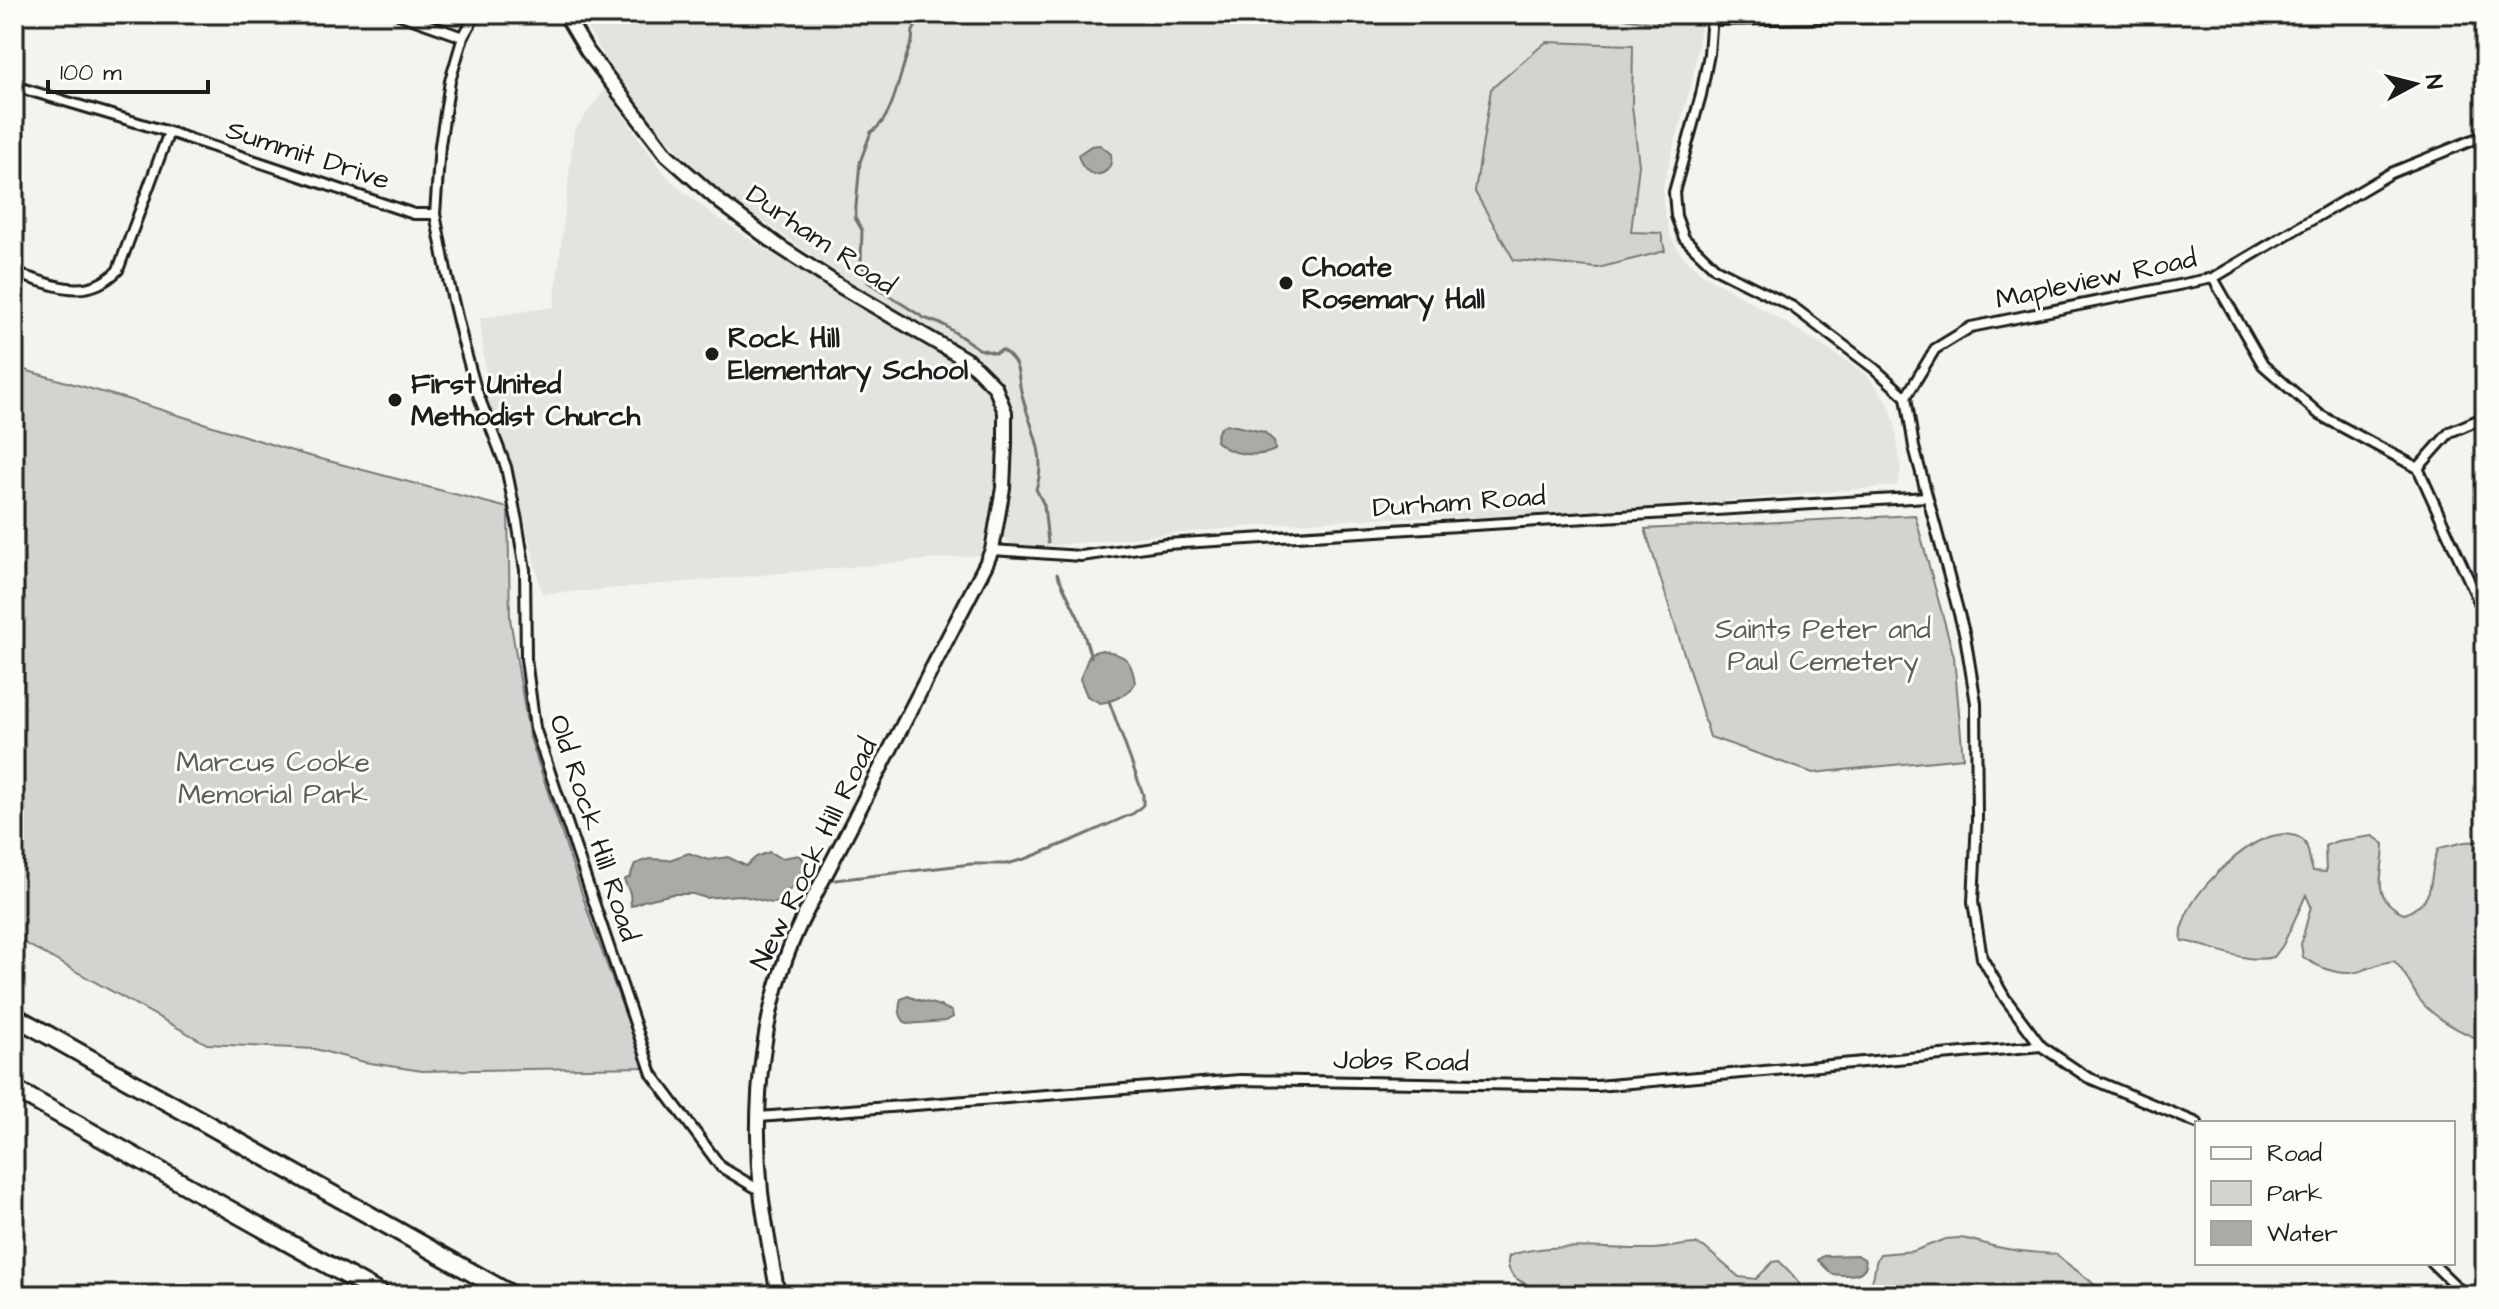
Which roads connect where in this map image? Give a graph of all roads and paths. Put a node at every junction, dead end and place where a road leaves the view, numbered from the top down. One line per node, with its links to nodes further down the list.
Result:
1 (398, 14): 6 (street)
2 (476, 14): 6 (street, Old Rock Hill Road)
3 (565, 14): 17 (main road, Durham Road)
4 (2086, 14): 5 (street)
5 (1712, 17): 13 (street)
6 (463, 37): 10 (street, Old Rock Hill Road)
7 (14, 86): 8 (street, Summit Drive)
8 (169, 132): 10 (street, Summit Drive); 11 (street)
9 (2485, 135): 12 (street, Mapleview Road)
10 (435, 214): 24 (street, Old Rock Hill Road)
11 (14, 273)
12 (2213, 278): 13 (street, Mapleview Road); 15 (street)
13 (1906, 397): 16 (street)
14 (2485, 417): 15 (street)
15 (2418, 468): 18 (street)
16 (1927, 497): 17 (street, Durham Road); 20 (street)
17 (992, 550): 22 (main road, New Rock Hill Road)
18 (2485, 615)
19 (14, 1016): 27 (highway)
20 (2041, 1046): 22 (street, Jobs Road); 23 (street)
21 (14, 1089): 26 (highway)
22 (759, 1117): 24 (main road, New Rock Hill Road)
23 (2195, 1122)
24 (761, 1191): 28 (main road, New Rock Hill Road)
25 (2434, 1265): 29 (street)
26 (382, 1295)
27 (512, 1295)
28 (778, 1295)
29 (2465, 1295)

